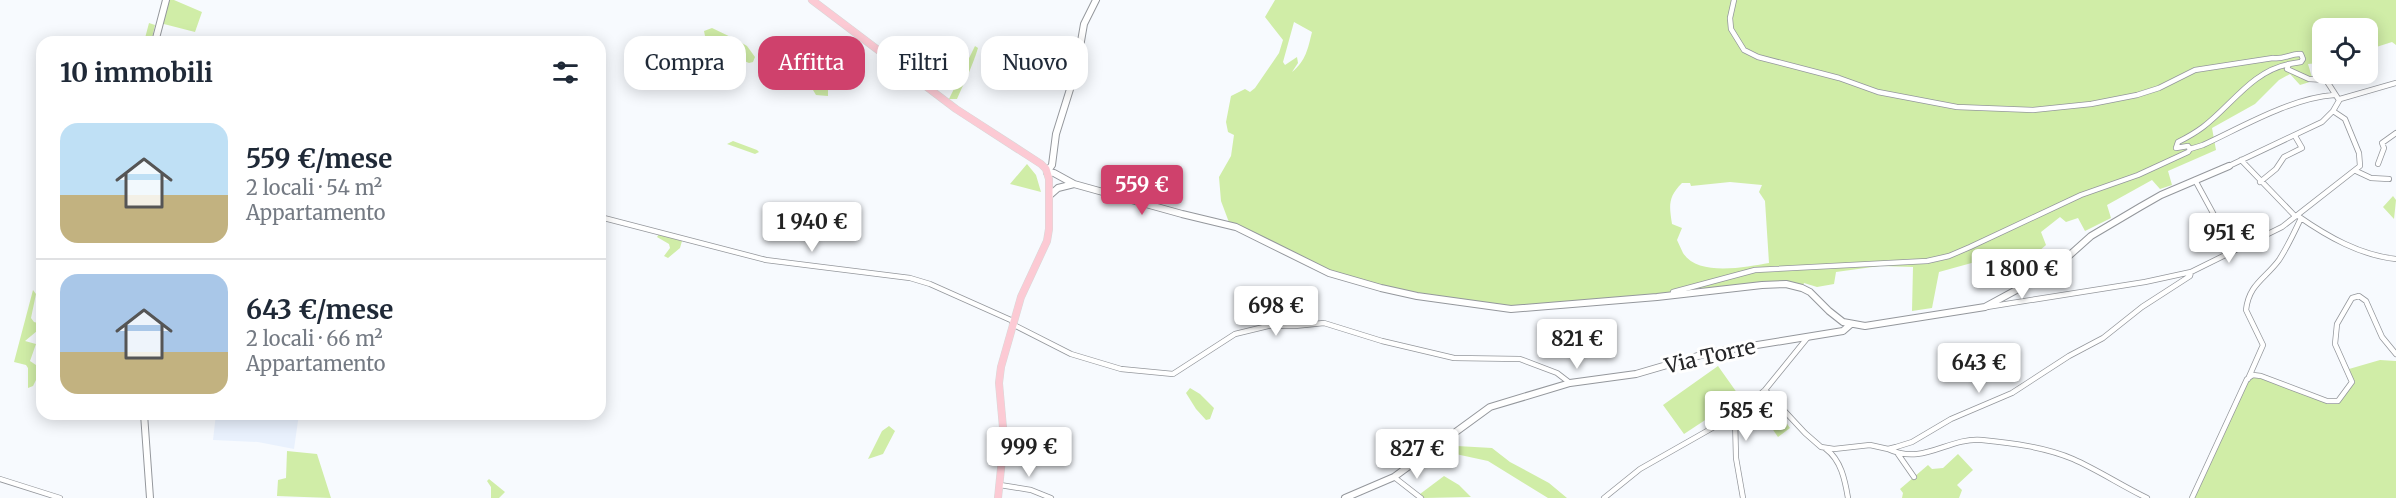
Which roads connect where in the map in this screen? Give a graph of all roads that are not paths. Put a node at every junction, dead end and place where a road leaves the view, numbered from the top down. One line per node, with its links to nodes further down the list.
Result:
1 (166, 0): 5 (main road)
2 (812, 0): 18 (main road)
3 (1096, 0): 18 (main road)
4 (1734, 0): 6 (street)
5 (157, 36)
6 (2289, 64): 8 (street); 13 (street)
7 (2396, 83): 9 (street)
8 (2334, 95): 9 (street); 13 (street)
9 (2339, 100): 10 (street)
10 (2333, 111): 12 (street); 17 (street)
11 (2396, 133): 15 (street)
12 (2295, 136): 14 (street); 21 (street)
13 (2190, 149): 29 (street)
14 (2241, 160): 16 (street); 21 (street)
15 (2378, 164)
16 (2229, 166): 20 (main road)
17 (2356, 171): 19 (street); 24 (street)
18 (1047, 172): 22 (main road); 23 (main road)
19 (2389, 179)
20 (2195, 180): 26 (street); 30 (main road)
21 (2260, 182): 24 (street)
22 (1074, 184): 23 (main road); 29 (main road)
23 (1050, 195): 31 (main road)
24 (2298, 216): 26 (street); 27 (street); 35 (street)
25 (606, 219): 31 (street)
26 (2248, 244): 28 (street)
27 (2396, 259)
28 (2192, 272): 30 (street); 41 (street)
29 (1673, 295): 32 (main road)
30 (1985, 307): 32 (main road)
31 (1013, 323): 36 (street); 46 (main road)
32 (1851, 324): 33 (main road, Via Torre)
33 (1808, 337): 36 (main road, Via Torre); 37 (street)
34 (2396, 354): 35 (street)
35 (2247, 379): 57 (street)
36 (1570, 383): 43 (main road, Via Torre)
37 (1765, 390): 38 (street); 40 (street)
38 (1737, 414): 53 (street); 54 (street)
39 (144, 420): 48 (main road)
40 (1826, 448): 41 (street); 55 (street)
41 (1888, 449): 42 (street)
42 (1898, 454): 44 (street); 56 (street)
43 (1394, 477): 51 (main road, Via Torre); 52 (street)
44 (1914, 477)
45 (0, 479): 47 (street)
46 (1000, 485): 49 (main road); 50 (street)
47 (60, 498)
48 (150, 498)
49 (998, 498)
50 (1051, 498)
51 (1345, 498)
52 (1421, 498)
53 (1604, 498)
54 (1743, 498)
55 (1848, 498)
56 (2147, 498)
57 (2192, 498)

